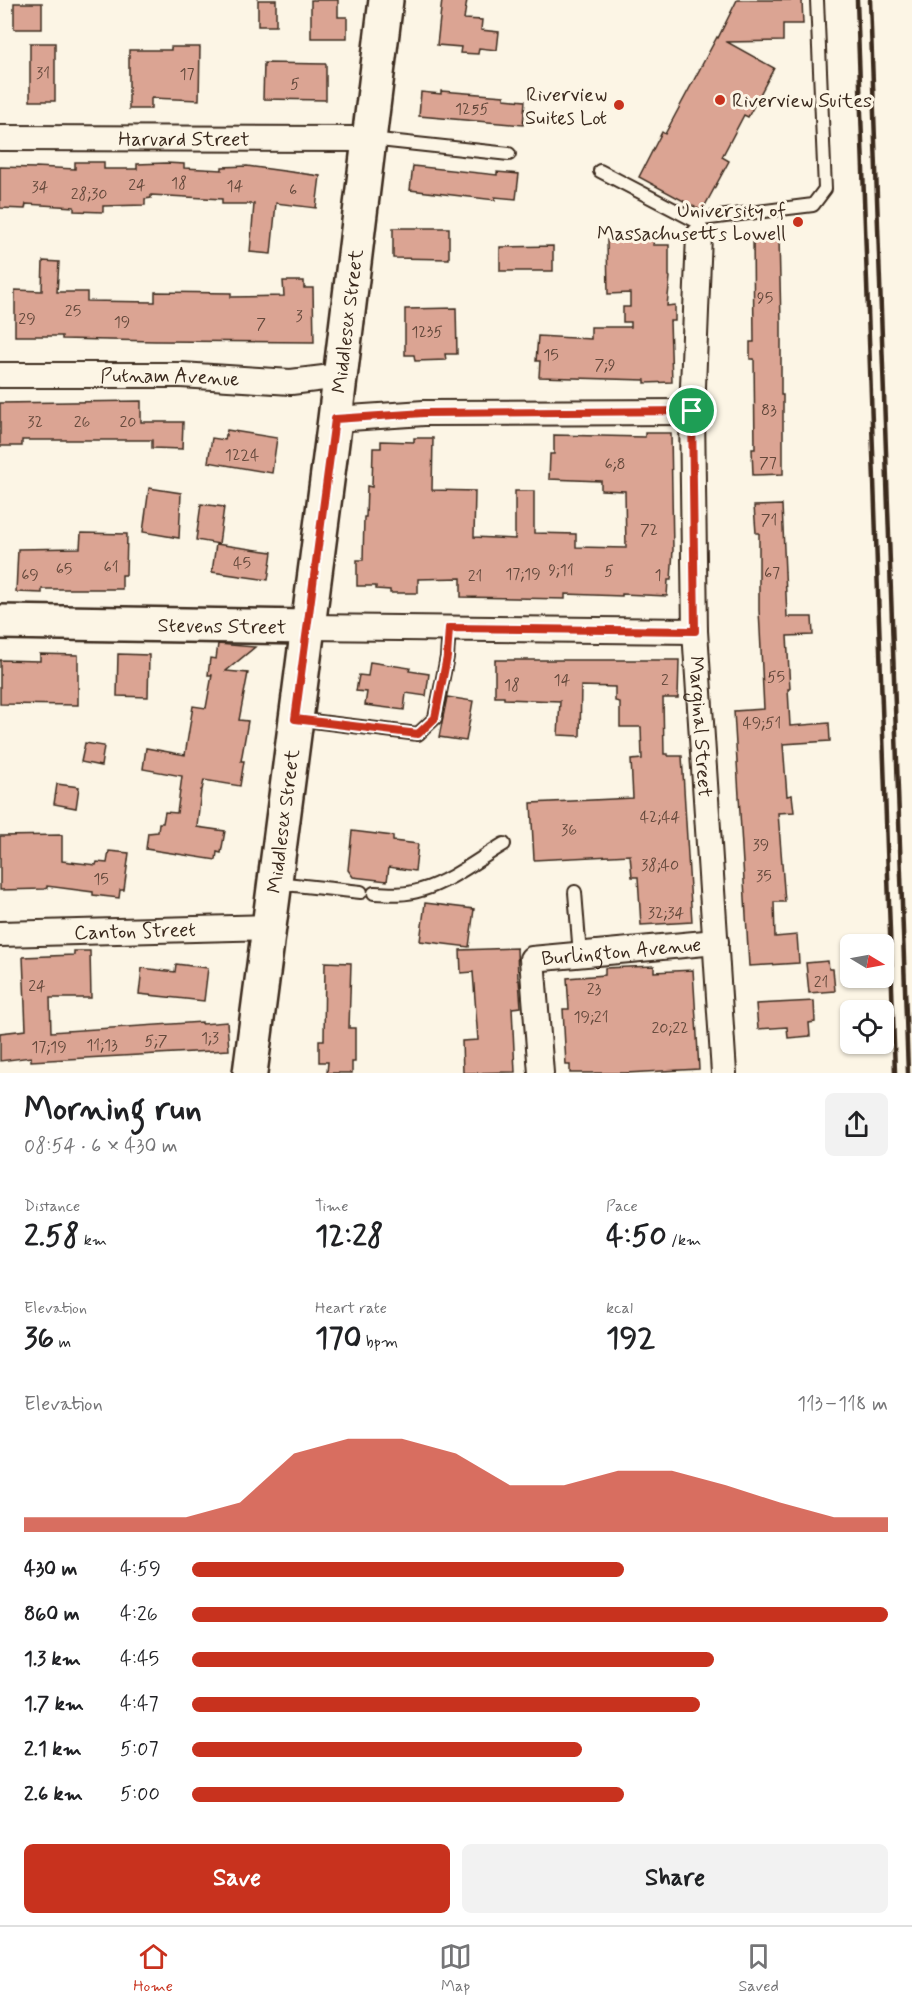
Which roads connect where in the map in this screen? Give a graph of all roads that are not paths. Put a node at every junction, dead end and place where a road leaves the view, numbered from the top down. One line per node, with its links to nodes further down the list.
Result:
1 (386, 0): 4 (main road, Middlesex Street)
2 (818, 0): 6 (lane)
3 (0, 138): 4 (street, Harvard Street)
4 (369, 139): 5 (lane); 9 (main road, Middlesex Street)
5 (509, 154)
6 (600, 171)
7 (699, 235): 10 (street, Marginal Street)
8 (0, 375): 9 (street, Putnam Avenue)
9 (340, 376): 11 (main road, Middlesex Street)
10 (692, 411): 11 (street); 15 (street, Marginal Street)
11 (335, 419): 13 (main road, Middlesex Street)
12 (0, 622): 13 (main road, Stevens Street)
13 (307, 627): 14 (street, Stevens Street); 16 (main road, Middlesex Street)
14 (449, 628): 15 (street, Stevens Street); 16 (lane)
15 (695, 631): 24 (street, Marginal Street)
16 (295, 719): 18 (main road, Middlesex Street)
17 (504, 844): 21 (lane)
18 (275, 883): 19 (lane); 22 (main road, Middlesex Street)
19 (361, 892)
20 (575, 892): 25 (lane)
21 (374, 893)
22 (269, 927): 23 (street, Canton Street); 26 (main road, Middlesex Street)
23 (0, 934)
24 (716, 942): 25 (street, Burlington Avenue); 28 (street, Marginal Street)
25 (580, 955): 27 (street, Burlington Avenue)
26 (250, 1073)
27 (541, 1073)
28 (724, 1073)

